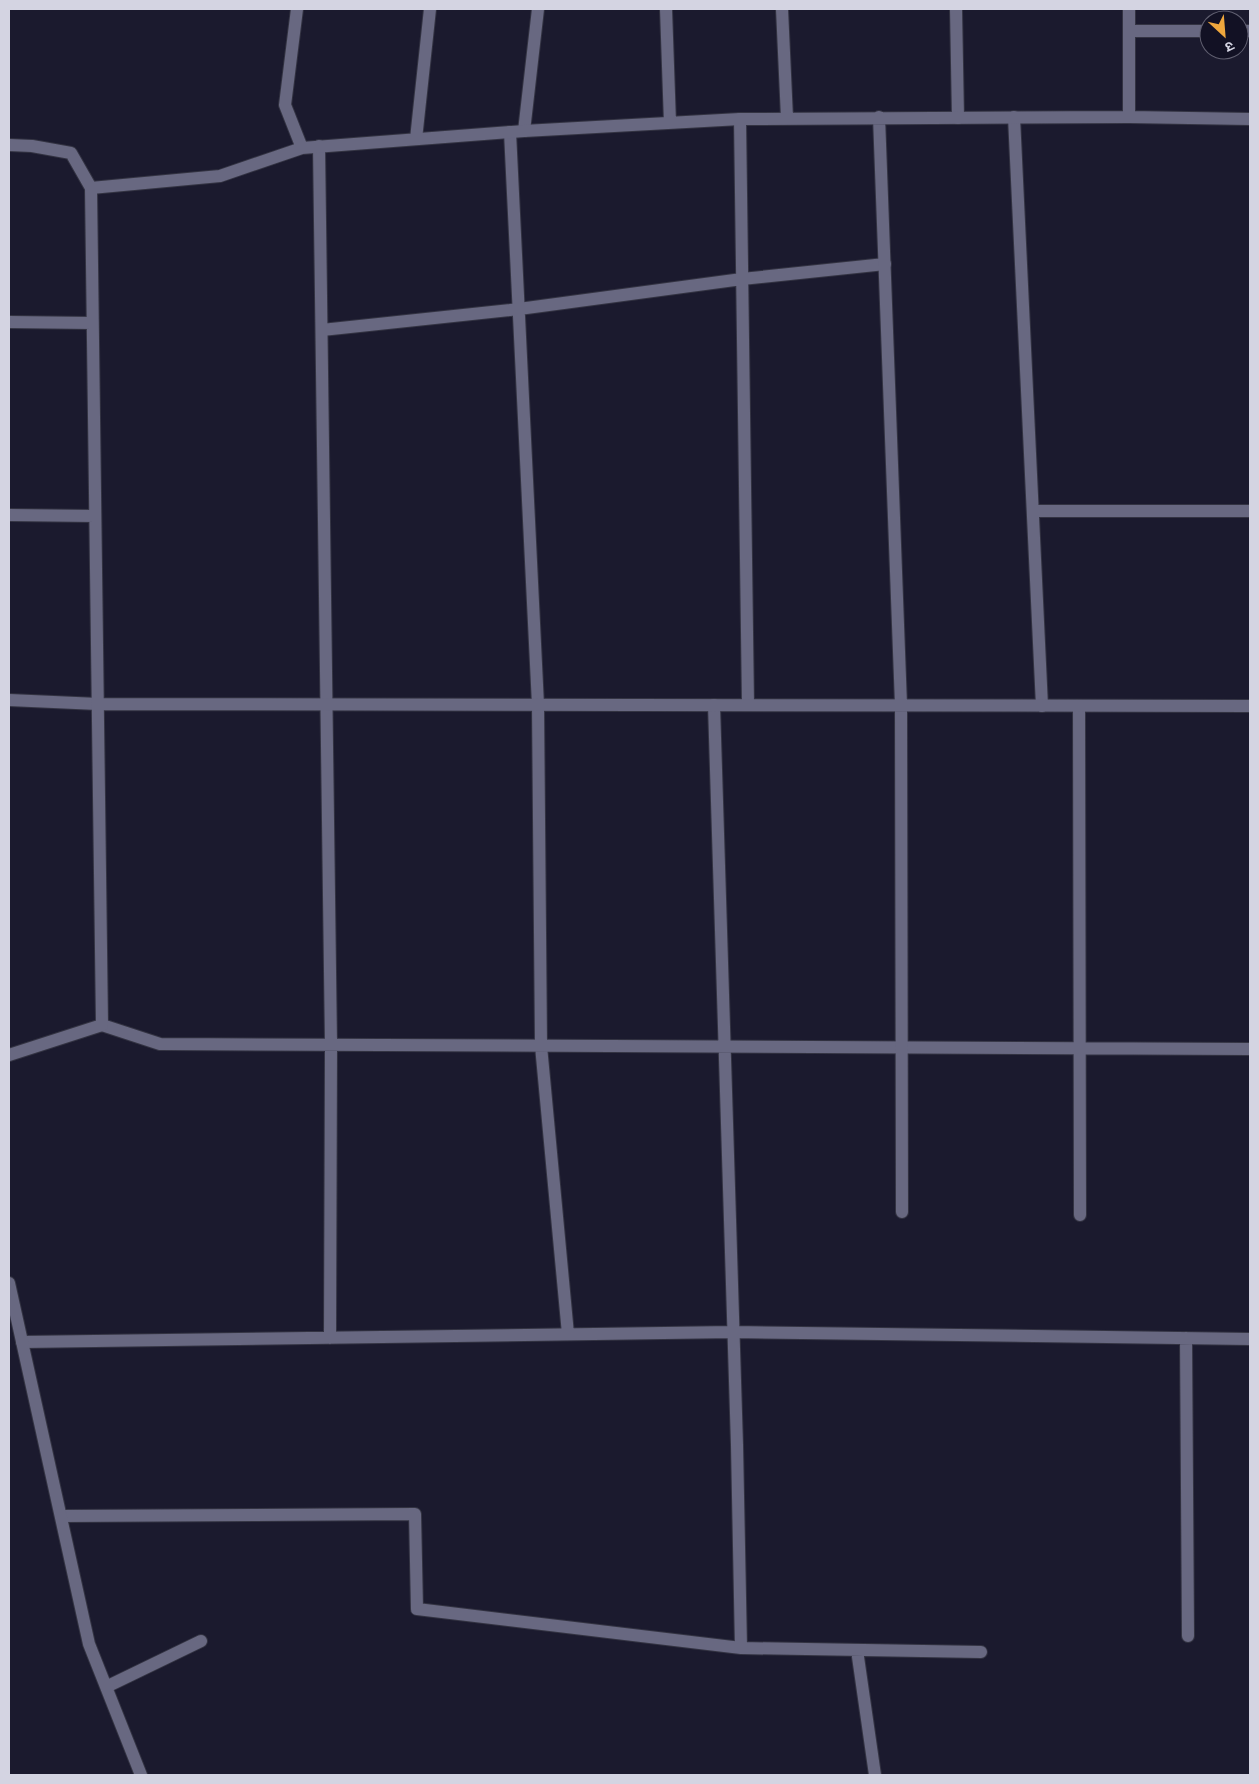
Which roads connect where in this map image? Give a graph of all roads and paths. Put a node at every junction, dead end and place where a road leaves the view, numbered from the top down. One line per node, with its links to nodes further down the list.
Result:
1 (297, 9): 23 (street)
2 (430, 9): 20 (street)
3 (538, 9): 18 (street)
4 (666, 9): 17 (street)
5 (782, 9): 11 (street)
6 (956, 9): 13 (street)
7 (1129, 9): 8 (street)
8 (1129, 31): 9 (street); 10 (street)
9 (1199, 31)
10 (1129, 117): 14 (street); 16 (street)
11 (787, 118): 12 (street); 15 (street)
12 (879, 118): 13 (street); 25 (street)
13 (958, 118): 14 (street)
14 (1014, 118): 31 (street)
15 (740, 119): 17 (street); 26 (street)
16 (1250, 119)
17 (670, 123): 18 (street)
18 (524, 131): 19 (street)
19 (510, 132): 20 (street); 27 (street)
20 (416, 139): 22 (street)
21 (9, 145): 24 (street)
22 (319, 146): 23 (street); 30 (street)
23 (302, 148): 24 (street)
24 (91, 188): 29 (street)
25 (884, 264): 26 (street); 41 (street)
26 (742, 279): 27 (street); 40 (street)
27 (519, 309): 30 (street); 38 (street)
28 (9, 322): 29 (street)
29 (92, 323): 34 (street)
30 (322, 330): 37 (street)
31 (1034, 511): 32 (street); 42 (street)
32 (1250, 511)
33 (9, 515): 34 (street)
34 (95, 516): 36 (street)
35 (9, 700): 36 (street)
36 (98, 704): 37 (street); 45 (street)
37 (326, 705): 38 (street); 46 (street)
38 (538, 705): 39 (street); 47 (street)
39 (714, 705): 40 (street); 48 (street)
40 (748, 705): 41 (street)
41 (900, 706): 42 (street); 49 (street)
42 (1042, 706): 43 (street)
43 (1079, 706): 44 (street); 50 (street)
44 (1250, 706)
45 (102, 1025): 46 (street); 52 (street)
46 (331, 1045): 47 (street); 58 (street)
47 (540, 1046): 48 (street); 57 (street)
48 (725, 1047): 49 (street); 56 (street)
49 (901, 1048): 50 (street); 53 (street)
50 (1080, 1048): 51 (street); 54 (street)
51 (1250, 1049)
52 (9, 1055)
53 (902, 1212)
54 (1080, 1215)
55 (9, 1283): 61 (street)
56 (733, 1332): 57 (street); 59 (street); 65 (street)
57 (568, 1334): 58 (street)
58 (330, 1338): 61 (street)
59 (1186, 1338): 60 (street); 63 (street)
60 (1250, 1339)
61 (22, 1342): 62 (street)
62 (61, 1516): 65 (street); 68 (street)
63 (1188, 1636)
64 (201, 1640): 68 (street)
65 (741, 1648): 66 (street)
66 (857, 1650): 67 (street); 70 (street)
67 (981, 1652)
68 (106, 1687): 69 (street)
69 (141, 1775)
70 (875, 1775)

